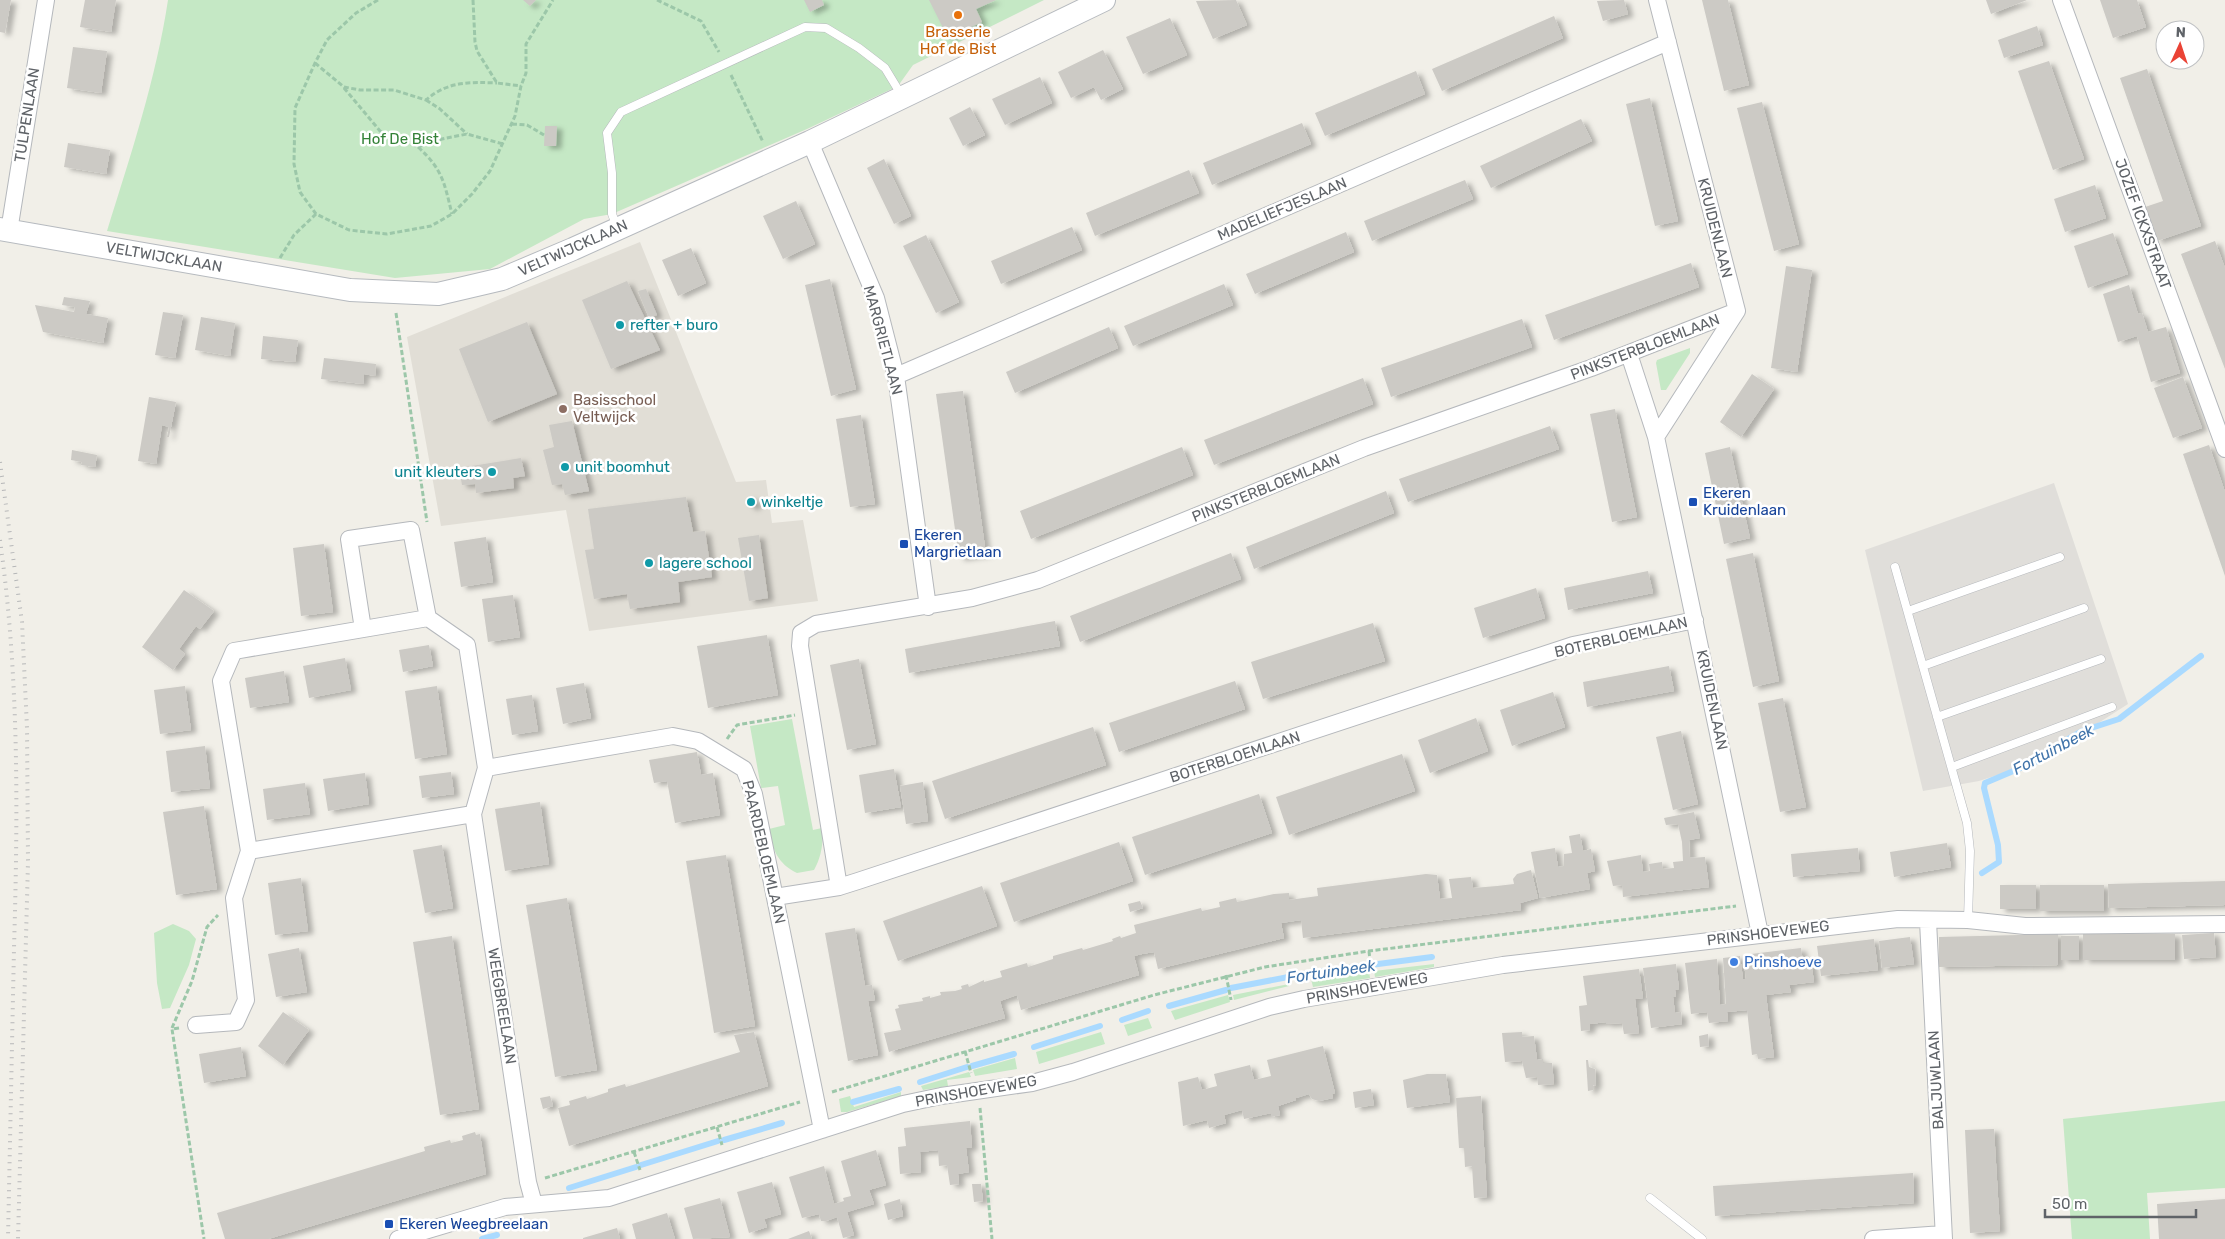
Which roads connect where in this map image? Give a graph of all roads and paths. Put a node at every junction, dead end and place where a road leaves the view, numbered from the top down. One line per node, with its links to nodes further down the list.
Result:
1 (46, 0): 27 (street, TULPENLAAN)
2 (378, 0): 10 (path)
3 (473, 0): 12 (path)
4 (553, 0): 13 (path)
5 (657, 0): 11 (path)
6 (1104, 0): 15 (street, VELTWIJCKLAAN)
7 (1657, 0): 9 (street, KRUIDENLAAN)
8 (2061, 0): 34 (street, JOZEF ICKXSTRAAT)
9 (1668, 42): 30 (street, KRUIDENLAAN); 32 (street, MADELIEFJESLAAN)
10 (315, 63): 14 (path); 24 (path)
11 (725, 64): 15 (lane); 23 (path); 26 (lane)
12 (497, 83): 13 (path); 16 (path)
13 (521, 86): 17 (path)
14 (344, 88): 16 (path); 22 (path)
15 (903, 98): 20 (street, VELTWIJCKLAAN)
16 (426, 100): 18 (path)
17 (512, 124): 19 (path); 21 (path)
18 (467, 134): 21 (path); 22 (path)
19 (544, 135)
20 (810, 142): 23 (street, VELTWIJCKLAAN); 32 (street, MARGRIETLAAN)
21 (503, 144): 25 (path)
22 (418, 148): 25 (path)
23 (771, 160): 26 (street, VELTWIJCKLAAN)
24 (316, 214): 25 (path); 28 (path)
25 (452, 214)
26 (617, 229): 29 (street, VELTWIJCKLAAN)
27 (5, 230): 28 (street, VELTWIJCKLAAN)
28 (274, 276): 29 (street, VELTWIJCKLAAN)
29 (392, 293): 35 (path)
30 (1737, 311): 31 (street, PINKSTERBLOEMLAAN); 33 (street)
31 (1629, 354): 33 (street, KRUIDENLAAN); 38 (street, PINKSTERBLOEMLAAN)
32 (896, 376): 38 (street, MARGRIETLAAN)
33 (1656, 437): 42 (street, KRUIDENLAAN)
34 (2225, 448)
35 (411, 530): 41 (street); 43 (street)
36 (2060, 557): 40 (lane)
37 (1896, 567): 40 (lane)
38 (928, 607): 47 (street, PINKSTERBLOEMLAAN)
39 (2084, 608): 45 (lane)
40 (1908, 611): 45 (lane)
41 (428, 618): 43 (street); 51 (street, WEEGBREELAAN)
42 (1695, 620): 54 (street, BOTERBLOEMLAAN); 57 (street, KRUIDENLAAN)
43 (363, 629): 53 (street)
44 (2101, 659): 48 (lane)
45 (1923, 666): 48 (lane)
46 (2112, 707): 50 (lane)
47 (810, 713): 49 (path); 54 (street)
48 (1938, 716): 50 (lane)
49 (718, 752): 51 (street, PAARDEBLOEMLAAN); 55 (street, PAARDEBLOEMLAAN)
50 (1952, 767): 58 (lane)
51 (486, 768): 52 (street, WEEGBREELAAN)
52 (473, 814): 53 (street); 77 (street, WEEGBREELAAN)
53 (249, 852): 56 (street)
54 (839, 887): 55 (street, BOTERBLOEMLAAN)
55 (775, 897): 71 (street, PAARDEBLOEMLAAN)
56 (234, 898): 66 (street); 67 (path)
57 (1754, 907): 61 (street, KRUIDENLAAN); 62 (path)
58 (1968, 920): 59 (street, PRINSHOEVEWEG); 60 (street, PRINSHOEVEWEG)
59 (1928, 921): 61 (street, PRINSHOEVEWEG); 79 (street, BALJUWLAAN)
60 (2225, 924)
61 (1760, 934): 70 (street, PRINSHOEVEWEG)
62 (1369, 951): 63 (path); 64 (path)
63 (1372, 972)
64 (1226, 975): 65 (path); 68 (path)
65 (1230, 996)
66 (196, 1025): 67 (path)
67 (172, 1029): 80 (path)
68 (965, 1051): 69 (path); 71 (path)
69 (972, 1074)
70 (979, 1091): 73 (street, PRINSHOEVEWEG); 82 (path)
71 (816, 1105): 72 (path); 73 (street, PAARDEBLOEMLAAN)
72 (716, 1127): 74 (path); 75 (path)
73 (822, 1130): 77 (street, PRINSHOEVEWEG)
74 (723, 1147)
75 (634, 1152): 76 (path); 77 (path)
76 (640, 1173)
77 (531, 1195): 81 (street, PRINSHOEVEWEG)
78 (1650, 1198): 83 (lane)
79 (1944, 1236): 84 (street)
80 (204, 1239)
81 (398, 1239)
82 (992, 1239)
83 (1702, 1239)
84 (1873, 1239)

